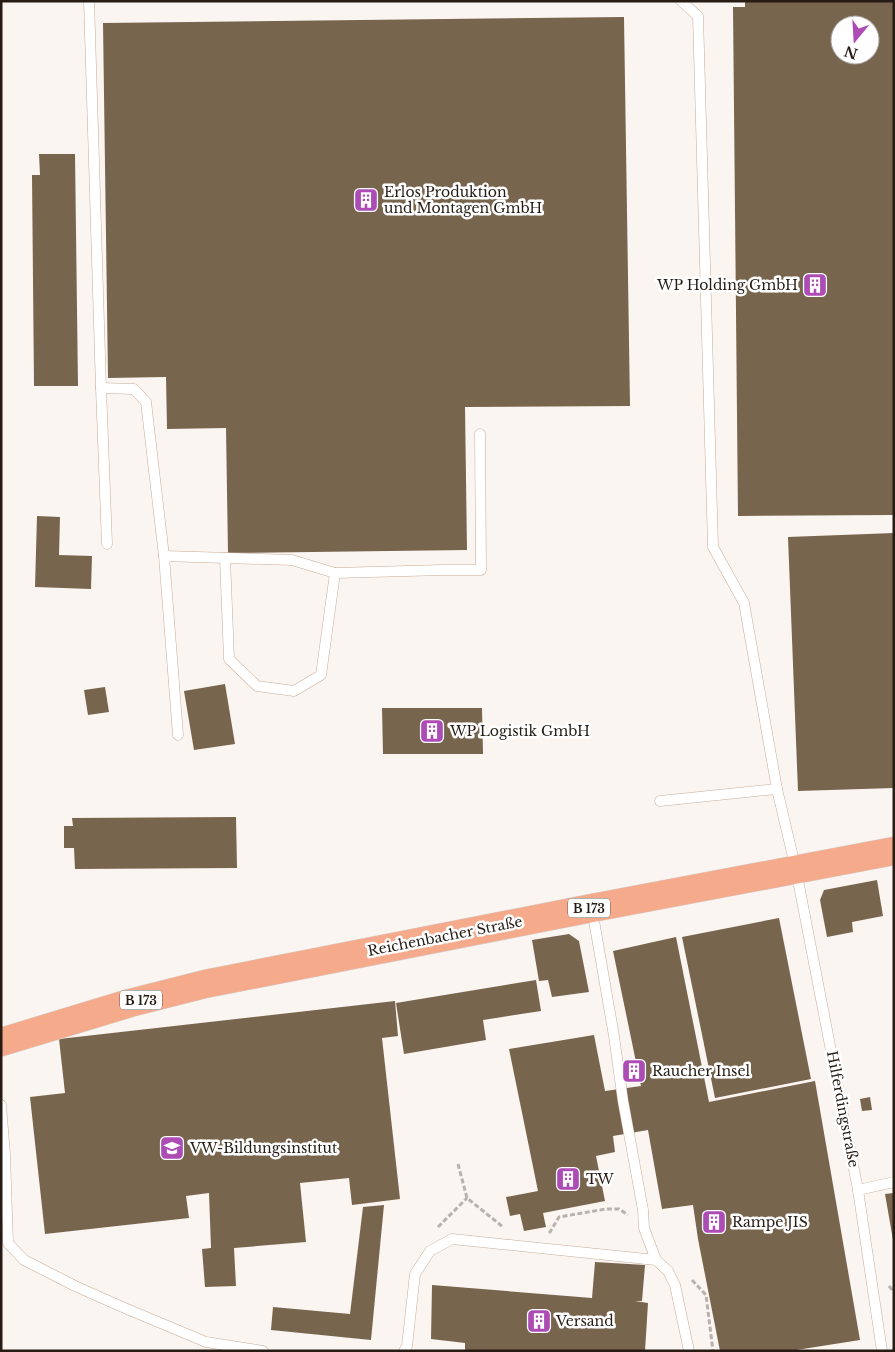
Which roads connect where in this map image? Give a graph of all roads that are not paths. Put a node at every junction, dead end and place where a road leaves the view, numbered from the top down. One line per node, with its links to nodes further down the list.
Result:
1 (89, 1): 3 (lane)
2 (681, 1): 10 (lane, Hilferdingstraße)
3 (101, 388): 5 (lane); 6 (lane)
4 (480, 434): 8 (lane)
5 (107, 544)
6 (164, 556): 7 (lane); 9 (lane)
7 (226, 558): 8 (lane); 8 (lane)
8 (335, 573)
9 (178, 735)
10 (777, 790): 11 (lane); 13 (lane, Hilferdingstraße)
11 (660, 801)
12 (894, 851): 13 (main road, Reichenbacher Straße / B 173)
13 (796, 870): 14 (main road, Reichenbacher Straße / B 173); 18 (lane, Hilferdingstraße)
14 (592, 908): 15 (main road, Reichenbacher Straße / B 173); 19 (lane)
15 (1, 1042)
16 (1, 1105): 21 (lane)
17 (894, 1182): 18 (lane)
18 (858, 1190): 20 (lane, Hilferdingstraße)
19 (656, 1260): 22 (lane); 23 (lane)
20 (882, 1350)
21 (263, 1351)
22 (404, 1351)
23 (689, 1351)

